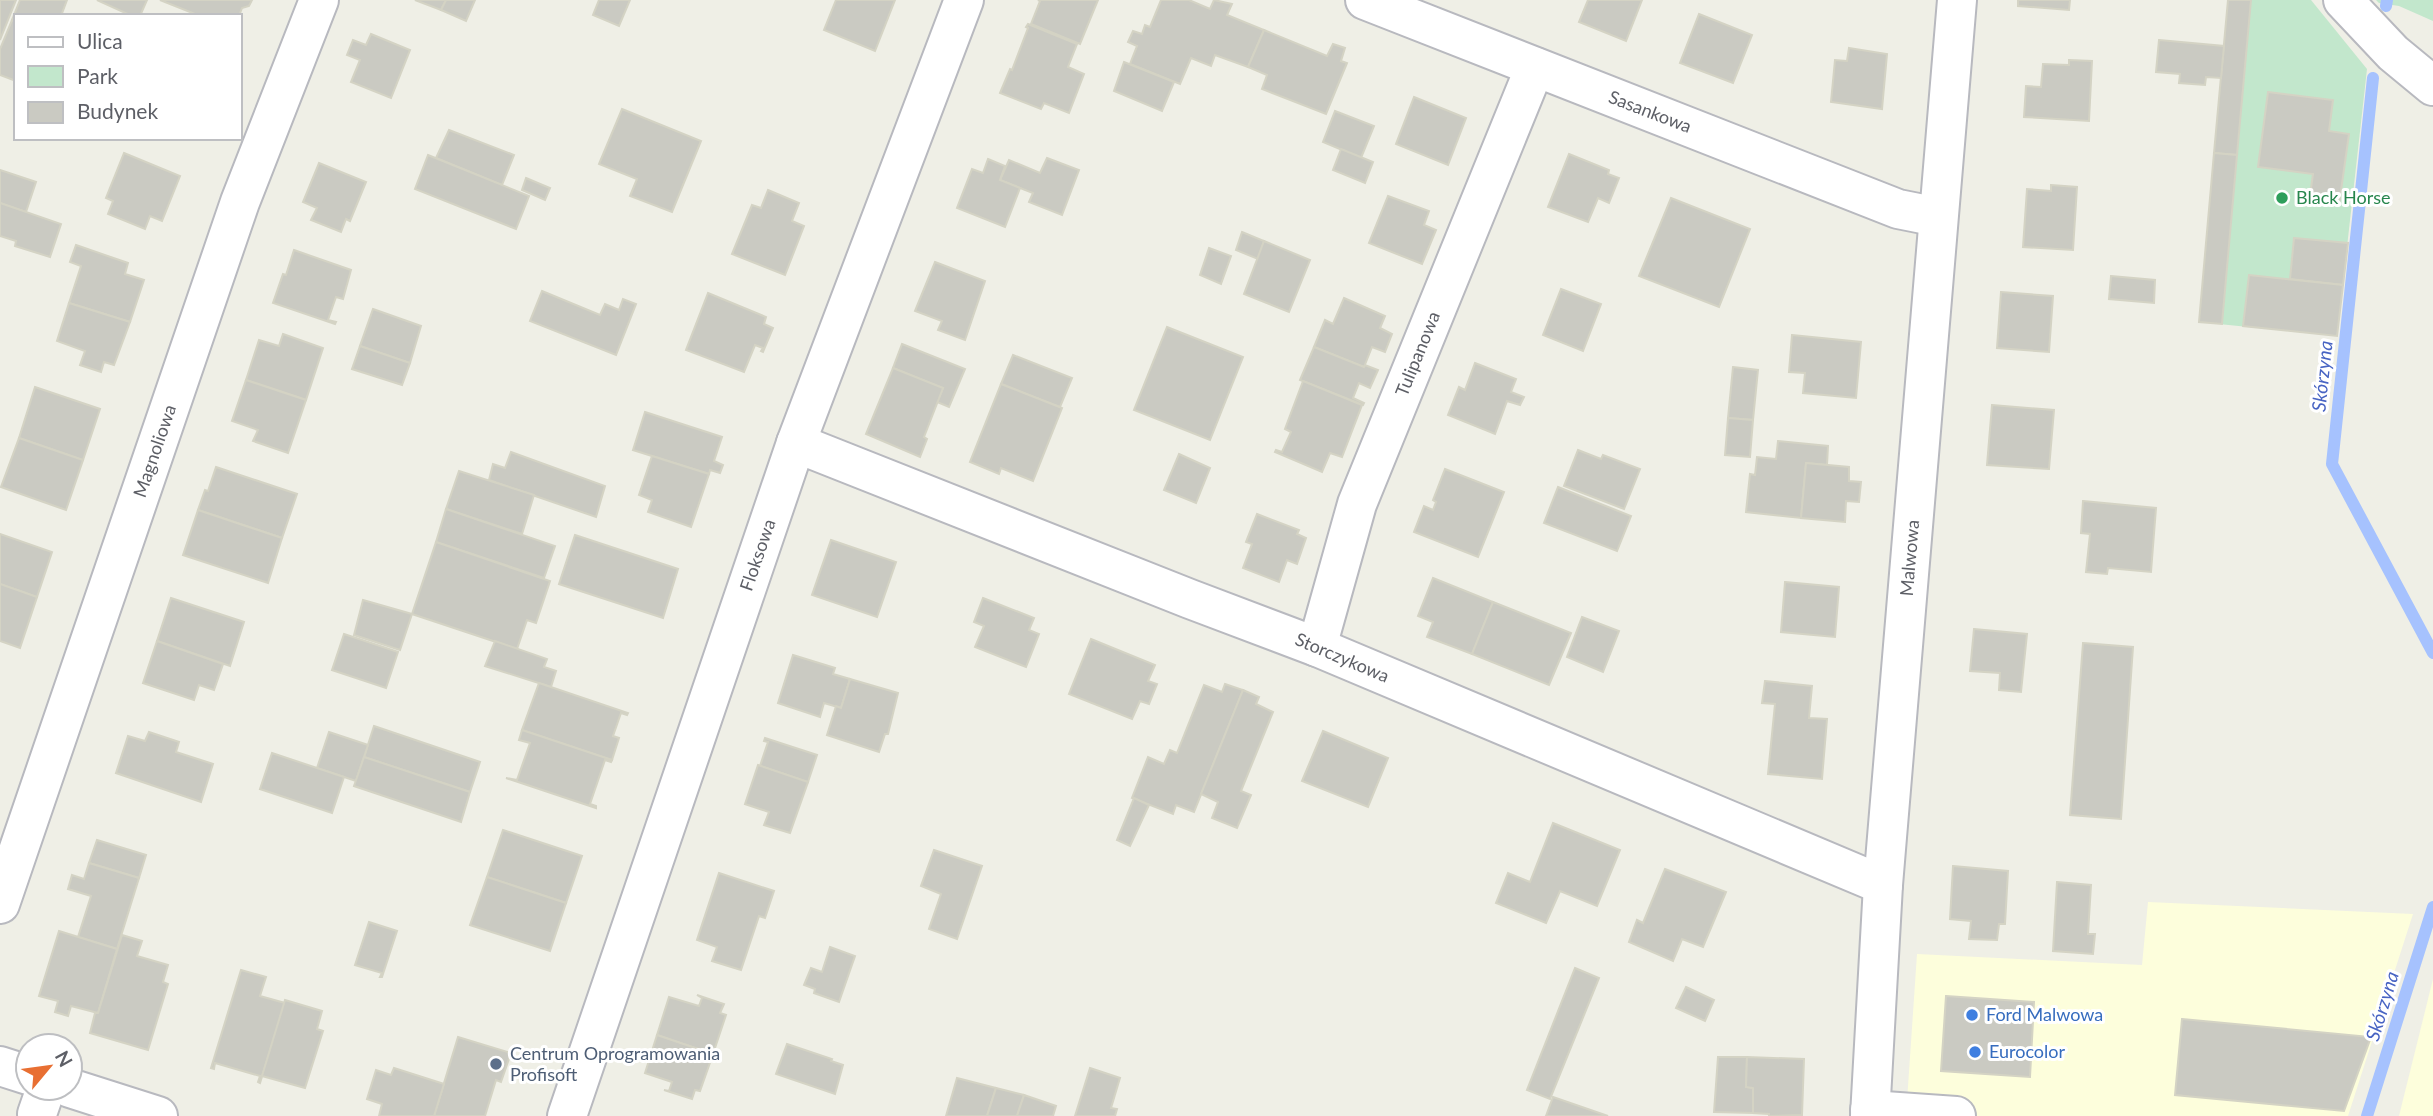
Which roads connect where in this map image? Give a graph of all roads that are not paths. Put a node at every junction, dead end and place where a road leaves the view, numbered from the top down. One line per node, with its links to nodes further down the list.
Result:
1 (319, 0): 12 (street, Magnoliowa)
2 (964, 0): 9 (street, Floksowa)
3 (1365, 0): 6 (street, Sasankowa)
4 (1957, 0): 8 (street, Malwowa)
5 (2343, 0): 7 (street)
6 (1535, 67): 8 (street, Sasankowa); 10 (street, Tulipanowa)
7 (2433, 86)
8 (1938, 217): 11 (street, Malwowa)
9 (796, 443): 10 (street, Storczykowa); 16 (street, Floksowa)
10 (1317, 647): 11 (street, Storczykowa)
11 (1883, 885): 14 (street, Malwowa)
12 (0, 904)
13 (84, 1093): 15 (street)
14 (1870, 1113): 17 (street)
15 (158, 1116)
16 (567, 1116)
17 (1956, 1116)

